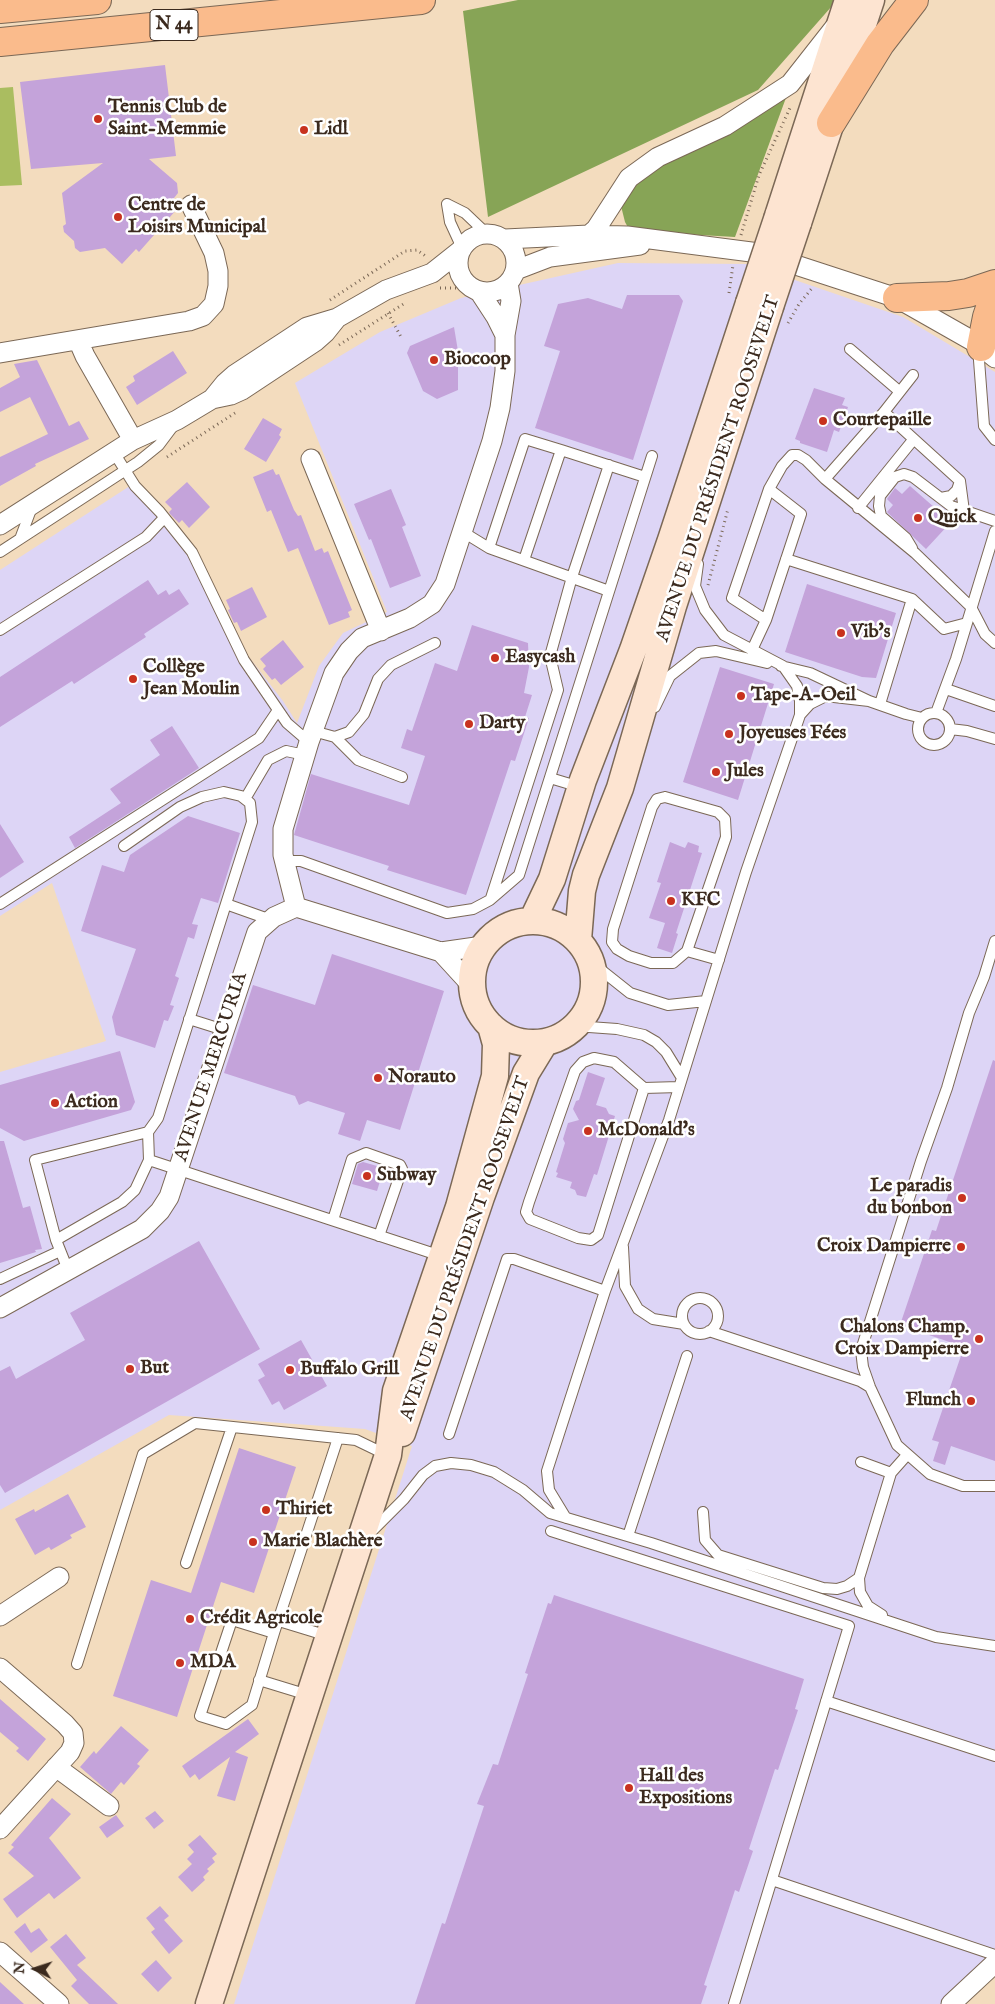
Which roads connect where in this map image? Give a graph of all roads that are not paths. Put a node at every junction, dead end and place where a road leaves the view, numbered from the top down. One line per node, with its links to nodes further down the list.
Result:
1 (98, 0): 5 (main road)
2 (421, 0): 7 (main road, N 44)
3 (871, 0): 8 (main road, AVENUE DU PRÉSIDENT ROOSEVELT)
4 (914, 0): 8 (main road)
5 (0, 9)
6 (845, 9): 10 (main road, AVENUE DU PRÉSIDENT ROOSEVELT); 12 (street)
7 (0, 42)
8 (831, 123): 10 (main road, AVENUE DU PRÉSIDENT ROOSEVELT)
9 (191, 205): 24 (street)
10 (788, 220): 22 (main road, AVENUE DU PRÉSIDENT ROOSEVELT, bridge)
11 (486, 233): 13 (street); 15 (street); 15 (lane)
12 (589, 235): 13 (street); 14 (street)
13 (505, 239): 16 (street)
14 (665, 240): 16 (street); 20 (street)
15 (461, 249): 17 (street); 19 (street)
16 (512, 277): 19 (street); 23 (street)
17 (436, 283): 19 (street); 31 (street)
18 (995, 284): 20 (main road)
19 (473, 287): 23 (street)
20 (897, 298): 26 (street)
21 (995, 300): 26 (main road)
22 (749, 304): 48 (main road, AVENUE DU PRÉSIDENT ROOSEVELT); 89 (main road, AVENUE DU PRÉSIDENT ROOSEVELT)
23 (504, 335): 54 (street)
24 (78, 340): 27 (street); 32 (street)
25 (850, 349): 29 (lane)
26 (987, 349): 34 (lane)
27 (0, 353)
28 (913, 375): 29 (lane)
29 (899, 391): 30 (lane)
30 (884, 412): 33 (lane); 42 (lane)
31 (177, 420): 32 (street); 40 (lane)
32 (133, 440): 36 (street)
33 (914, 440): 43 (lane); 47 (lane)
34 (995, 440)
35 (561, 450): 39 (lane); 56 (lane); 60 (lane)
36 (113, 452): 40 (lane); 46 (street)
37 (652, 456): 41 (lane)
38 (311, 459): 68 (street)
39 (609, 465): 41 (lane); 61 (lane)
40 (125, 470): 50 (lane); 55 (lane)
41 (645, 476): 62 (lane)
42 (825, 479): 44 (lane); 47 (lane)
43 (960, 481): 45 (lane); 49 (lane)
44 (769, 489): 59 (lane); 65 (lane)
45 (941, 498): 49 (lane); 58 (lane)
46 (32, 504): 52 (street); 55 (lane)
47 (858, 508): 58 (lane)
48 (704, 509): 71 (lane); 90 (main road, AVENUE DU PRÉSIDENT ROOSEVELT)
49 (964, 511): 51 (lane)
50 (164, 518): 67 (lane); 79 (lane)
51 (995, 521)
52 (0, 525)
53 (995, 531): 64 (lane)
54 (462, 532): 56 (lane); 68 (street)
55 (20, 539): 57 (lane)
56 (489, 548): 60 (lane)
57 (0, 552)
58 (915, 553): 64 (lane)
59 (786, 559): 63 (lane); 65 (lane)
60 (524, 560): 61 (lane)
61 (572, 577): 62 (lane); 74 (lane)
62 (609, 591): 75 (lane)
63 (912, 599): 66 (lane); 77 (lane)
64 (971, 607): 66 (lane); 69 (lane)
65 (766, 620): 71 (lane)
66 (967, 623): 73 (lane)
67 (0, 630)
68 (381, 630): 86 (street)
69 (995, 642)
70 (435, 643): 84 (lane)
71 (752, 650): 72 (lane)
72 (783, 666): 76 (lane); 81 (lane); 90 (lane)
73 (946, 689): 78 (lane); 80 (lane)
74 (558, 690): 75 (lane); 94 (lane)
75 (576, 695): 88 (lane)
76 (869, 701): 77 (lane); 81 (lane)
77 (880, 704): 82 (lane)
78 (995, 706)
79 (278, 710): 86 (lane); 95 (lane)
80 (936, 713): 82 (lane); 83 (lane)
81 (800, 715): 105 (lane)
82 (922, 718): 83 (lane)
83 (950, 729): 85 (lane)
84 (335, 737): 86 (lane); 87 (lane)
85 (995, 739)
86 (309, 742): 91 (lane); 93 (street)
87 (402, 777)
88 (550, 778): 89 (lane); 94 (lane)
89 (581, 788): 99 (main road, AVENUE DU PRÉSIDENT ROOSEVELT)
90 (620, 788): 100 (main road, AVENUE DU PRÉSIDENT ROOSEVELT)
91 (245, 799): 92 (lane); 96 (lane)
92 (124, 846)
93 (284, 861): 94 (lane); 97 (street)
94 (490, 900)
95 (0, 904)
96 (226, 904): 98 (lane); 109 (lane)
97 (296, 907): 98 (street, AVENUE MERCURIA); 104 (street)
98 (271, 920): 112 (street, AVENUE MERCURIA)
99 (532, 921): 100 (main road); 102 (main road)
100 (578, 940): 106 (main road)
101 (995, 942): 132 (lane)
102 (483, 946): 104 (street); 107 (main road)
103 (687, 951): 103 (lane); 105 (lane)
104 (441, 952): 107 (street)
105 (719, 960): 108 (lane)
106 (591, 962): 108 (lane); 111 (main road)
107 (473, 987): 110 (main road)
108 (706, 1001): 114 (lane)
109 (189, 1019): 112 (lane); 116 (lane)
110 (491, 1026): 113 (main road); 124 (main road, AVENUE DU PRÉSIDENT ROOSEVELT)
111 (575, 1026): 113 (main road); 114 (lane)
112 (224, 1030): 118 (street, AVENUE MERCURIA)
113 (545, 1042): 137 (main road, AVENUE DU PRÉSIDENT ROOSEVELT)
114 (680, 1082): 115 (lane); 122 (lane)
115 (644, 1088): 115 (lane)
116 (148, 1132): 117 (lane); 121 (lane)
117 (149, 1160): 118 (lane); 121 (lane)
118 (178, 1169): 119 (lane); 125 (street, AVENUE MERCURIA)
119 (333, 1220): 120 (lane); 120 (lane)
120 (379, 1236): 124 (lane)
121 (56, 1240): 123 (lane)
122 (623, 1243): 127 (lane); 129 (lane)
123 (60, 1252): 125 (lane); 126 (lane)
124 (442, 1256): 137 (main road, AVENUE DU PRÉSIDENT ROOSEVELT)
125 (68, 1270): 128 (street, AVENUE MERCURIA)
126 (0, 1279)
127 (605, 1291): 134 (lane); 142 (lane)
128 (0, 1308)
129 (684, 1324): 130 (lane); 130 (lane)
130 (709, 1331): 132 (lane)
131 (686, 1356): 144 (lane)
132 (870, 1387): 136 (lane)
133 (232, 1427): 135 (lane); 146 (lane); 155 (lane)
134 (449, 1434)
135 (338, 1438): 137 (lane); 150 (lane)
136 (907, 1454): 139 (lane); 140 (lane)
137 (388, 1455): 145 (main road, AVENUE DU PRÉSIDENT ROOSEVELT)
138 (861, 1462): 139 (lane)
139 (891, 1473): 148 (lane)
140 (995, 1486)
141 (703, 1512): 148 (lane)
142 (566, 1518): 144 (lane); 145 (lane)
143 (551, 1530): 159 (lane)
144 (628, 1536): 151 (lane)
145 (358, 1545): 153 (main road, AVENUE DU PRÉSIDENT ROOSEVELT)
146 (186, 1563)
147 (59, 1577): 149 (street)
148 (859, 1578): 151 (lane)
149 (0, 1616)
150 (279, 1621): 152 (lane); 153 (lane)
151 (894, 1623): 154 (lane)
152 (274, 1633): 157 (lane); 157 (lane)
153 (329, 1636): 158 (main road, AVENUE DU PRÉSIDENT ROOSEVELT)
154 (995, 1646)
155 (77, 1664)
156 (0, 1668): 161 (street)
157 (259, 1680): 158 (lane)
158 (309, 1695): 169 (main road, AVENUE DU PRÉSIDENT ROOSEVELT)
159 (826, 1701): 160 (lane); 164 (lane)
160 (995, 1756)
161 (56, 1767): 162 (street); 163 (street)
162 (109, 1806)
163 (0, 1829)
164 (772, 1880): 166 (lane); 170 (lane)
165 (0, 1952): 168 (street)
166 (995, 1955)
167 (995, 1963): 171 (street)
168 (59, 2004)
169 (209, 2004)
170 (734, 2004)
171 (951, 2004)

